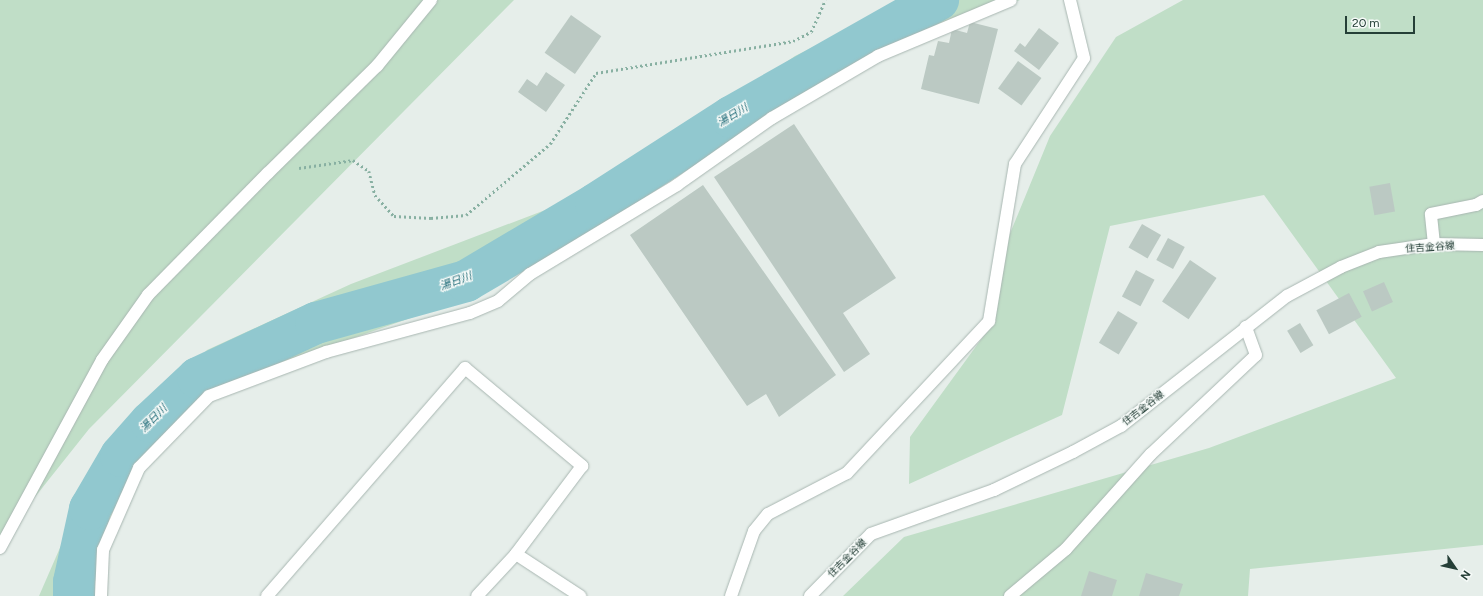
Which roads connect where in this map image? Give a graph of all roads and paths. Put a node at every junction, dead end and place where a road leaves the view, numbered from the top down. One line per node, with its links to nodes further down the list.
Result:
1 (431, 0): 5 (street)
2 (825, 0): 5 (path)
3 (1011, 0): 12 (street)
4 (1070, 0): 16 (street)
5 (268, 173): 10 (street)
6 (1483, 201): 7 (street)
7 (1434, 244): 8 (street, 住吉金谷線); 9 (street, 住吉金谷線)
8 (1483, 245)
9 (1246, 327): 17 (street, 住吉金谷線); 18 (street)
10 (0, 548)
11 (516, 554): 13 (street); 14 (street); 15 (street)
12 (101, 596)
13 (267, 596)
14 (477, 596)
15 (580, 596)
16 (731, 596)
17 (810, 596)
18 (1010, 596)

